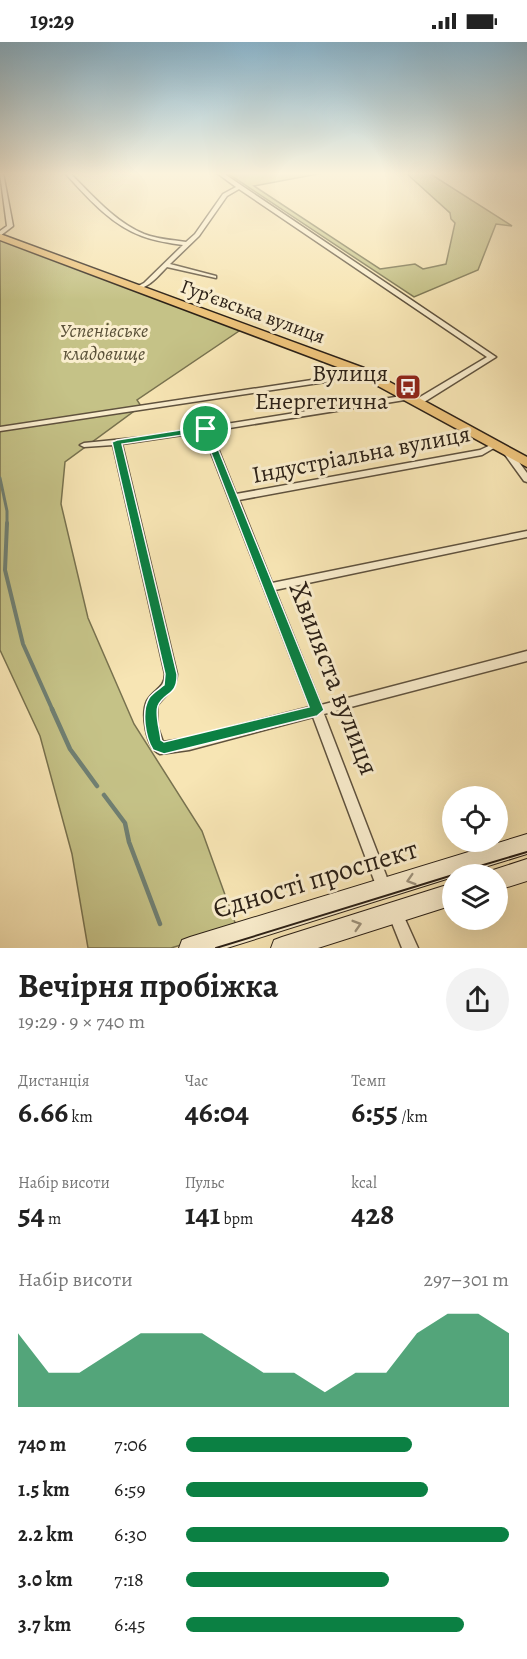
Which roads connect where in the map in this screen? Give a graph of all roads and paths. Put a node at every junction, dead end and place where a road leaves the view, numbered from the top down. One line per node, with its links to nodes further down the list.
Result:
1 (8, 215): 5 (street)
2 (113, 215): 6 (street, Гур’євська вулиця)
3 (211, 215): 6 (street)
4 (281, 215): 11 (street)
5 (0, 236): 9 (highway)
6 (187, 244): 7 (street, Гур’євська вулиця)
7 (166, 265): 8 (street, Гур’євська вулиця); 9 (street, Гур’євська вулиця)
8 (214, 277)
9 (138, 288): 10 (highway, Гур’євська вулиця)
10 (360, 371): 11 (highway, Гур’євська вулиця); 12 (street)
11 (413, 399): 13 (street); 16 (highway, Гур’євська вулиця)
12 (0, 429)
13 (206, 429): 14 (street); 19 (street, Хвиляста вулиця)
14 (117, 442): 15 (street); 23 (street)
15 (84, 445)
16 (501, 449): 17 (highway, Гур’євська вулиця); 19 (street, Індустріальна вулиця)
17 (523, 464): 18 (street)
18 (527, 479)
19 (233, 498): 21 (street, Хвиляста вулиця)
20 (527, 534): 21 (street)
21 (269, 587): 23 (street, Хвиляста вулиця)
22 (527, 656): 23 (street)
23 (317, 710): 27 (street, Хвиляста вулиця)
24 (527, 844): 27 (main road, Єдності проспект, one-way to 27)
25 (527, 870): 26 (main road)
26 (508, 876)
27 (384, 888): 29 (main road, Хвиляста вулиця); 30 (main road, Єдності проспект)
28 (442, 898): 29 (main road)
29 (395, 913): 31 (main road, one-way to 29); 32 (street, Хвиляста вулиця)
30 (190, 948)
31 (282, 948)
32 (410, 948)

